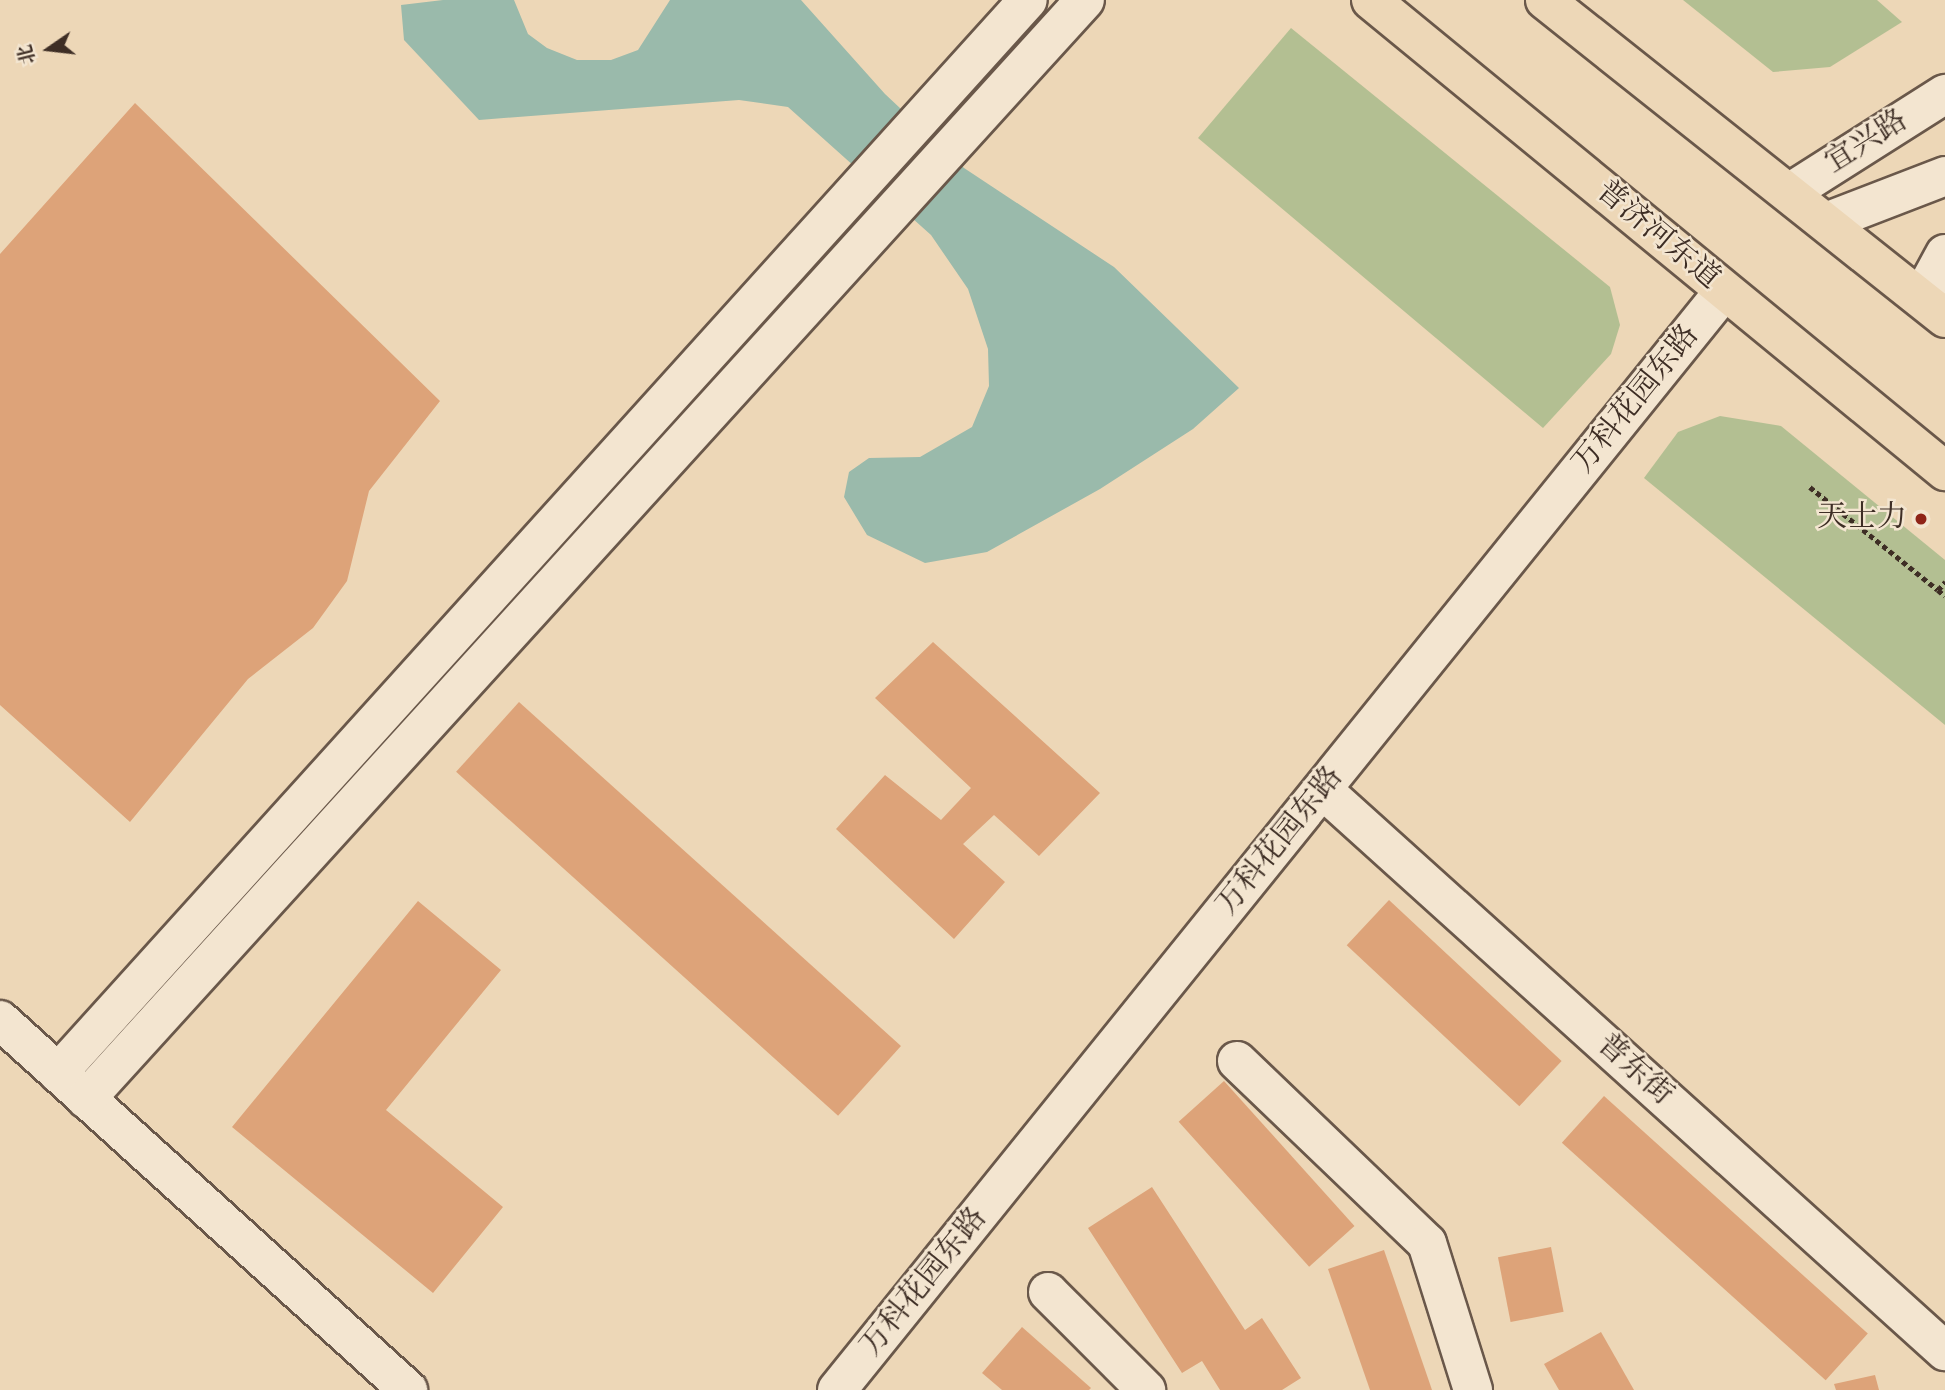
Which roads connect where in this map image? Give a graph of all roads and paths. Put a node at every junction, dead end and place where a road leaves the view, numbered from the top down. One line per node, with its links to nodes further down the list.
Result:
1 (1028, 0): 20 (street)
2 (1085, 0): 21 (street)
3 (1371, 0): 10 (main road, 普济河东道)
4 (1545, 0): 7 (main road)
5 (1945, 94): 7 (street, 宜兴路)
6 (1945, 176): 8 (street)
7 (1789, 192): 8 (main road)
8 (1826, 222): 11 (main road)
9 (1945, 254): 11 (street)
10 (1724, 291): 12 (main road, 普济河东道); 17 (street, 万科花园东路)
11 (1933, 308)
12 (1945, 471)
13 (1810, 487): 15 (path)
14 (1945, 582): 15 (path)
15 (1938, 590): 16 (path)
16 (1945, 596)
17 (1323, 790): 23 (street, 普东街); 25 (street, 万科花园东路)
18 (0, 1020): 20 (street)
19 (1237, 1061): 27 (street)
20 (58, 1073): 21 (street)
21 (86, 1099): 24 (street)
22 (1048, 1292): 26 (street)
23 (1945, 1351)
24 (408, 1390)
25 (837, 1390)
26 (1146, 1390)
27 (1473, 1390)

